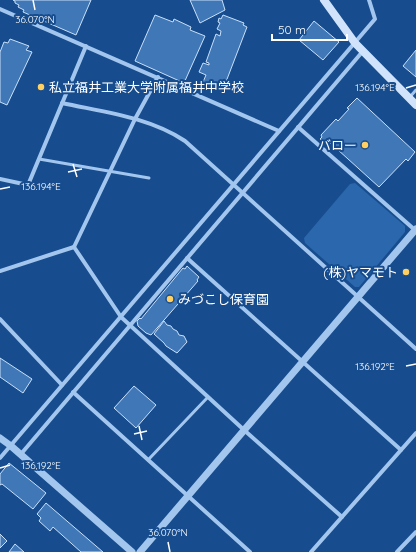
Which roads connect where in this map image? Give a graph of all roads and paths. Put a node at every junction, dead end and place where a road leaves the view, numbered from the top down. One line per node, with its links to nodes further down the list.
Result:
1 (324, 0): 4 (main road)
2 (369, 0): 4 (street)
3 (0, 9): 5 (street)
4 (355, 43): 6 (main road); 14 (street)
5 (86, 46): 7 (street); 10 (street)
6 (363, 51): 9 (main road); 13 (street)
7 (158, 77): 12 (street); 14 (street)
8 (416, 90): 9 (lane)
9 (409, 99): 11 (main road)
10 (62, 103): 12 (street); 15 (street)
11 (416, 105)
12 (135, 119): 16 (street); 19 (street)
13 (298, 127): 20 (street); 21 (street)
14 (279, 130): 19 (street)
15 (39, 159): 16 (lane); 18 (street)
16 (110, 171): 17 (lane); 22 (street)
17 (149, 178)
18 (0, 179)
19 (233, 185): 20 (street); 26 (street)
20 (242, 193): 23 (street); 25 (street)
21 (416, 230): 25 (street)
22 (74, 247): 24 (street); 26 (street)
23 (187, 258): 28 (street); 30 (street)
24 (0, 271)
25 (358, 296): 29 (street); 30 (street)
26 (121, 317): 28 (street); 31 (street)
27 (0, 319): 31 (street)
28 (130, 324): 32 (street); 33 (street)
29 (416, 349)
30 (303, 361): 34 (street); 38 (street)
31 (62, 386): 37 (street)
32 (73, 392): 39 (street); 41 (street)
33 (208, 397): 34 (street); 41 (lane)
34 (244, 430): 42 (street); 43 (street)
35 (416, 434): 38 (street)
36 (0, 438): 37 (street)
37 (11, 446): 39 (street); 40 (street)
38 (401, 450): 43 (street)
39 (21, 454): 45 (street)
40 (0, 458)
41 (148, 460): 42 (street)
42 (187, 496): 46 (street); 47 (street)
43 (342, 517): 48 (street)
44 (416, 532): 49 (street)
45 (132, 552)
46 (140, 552)
47 (250, 552)
48 (311, 552)
49 (398, 552)

